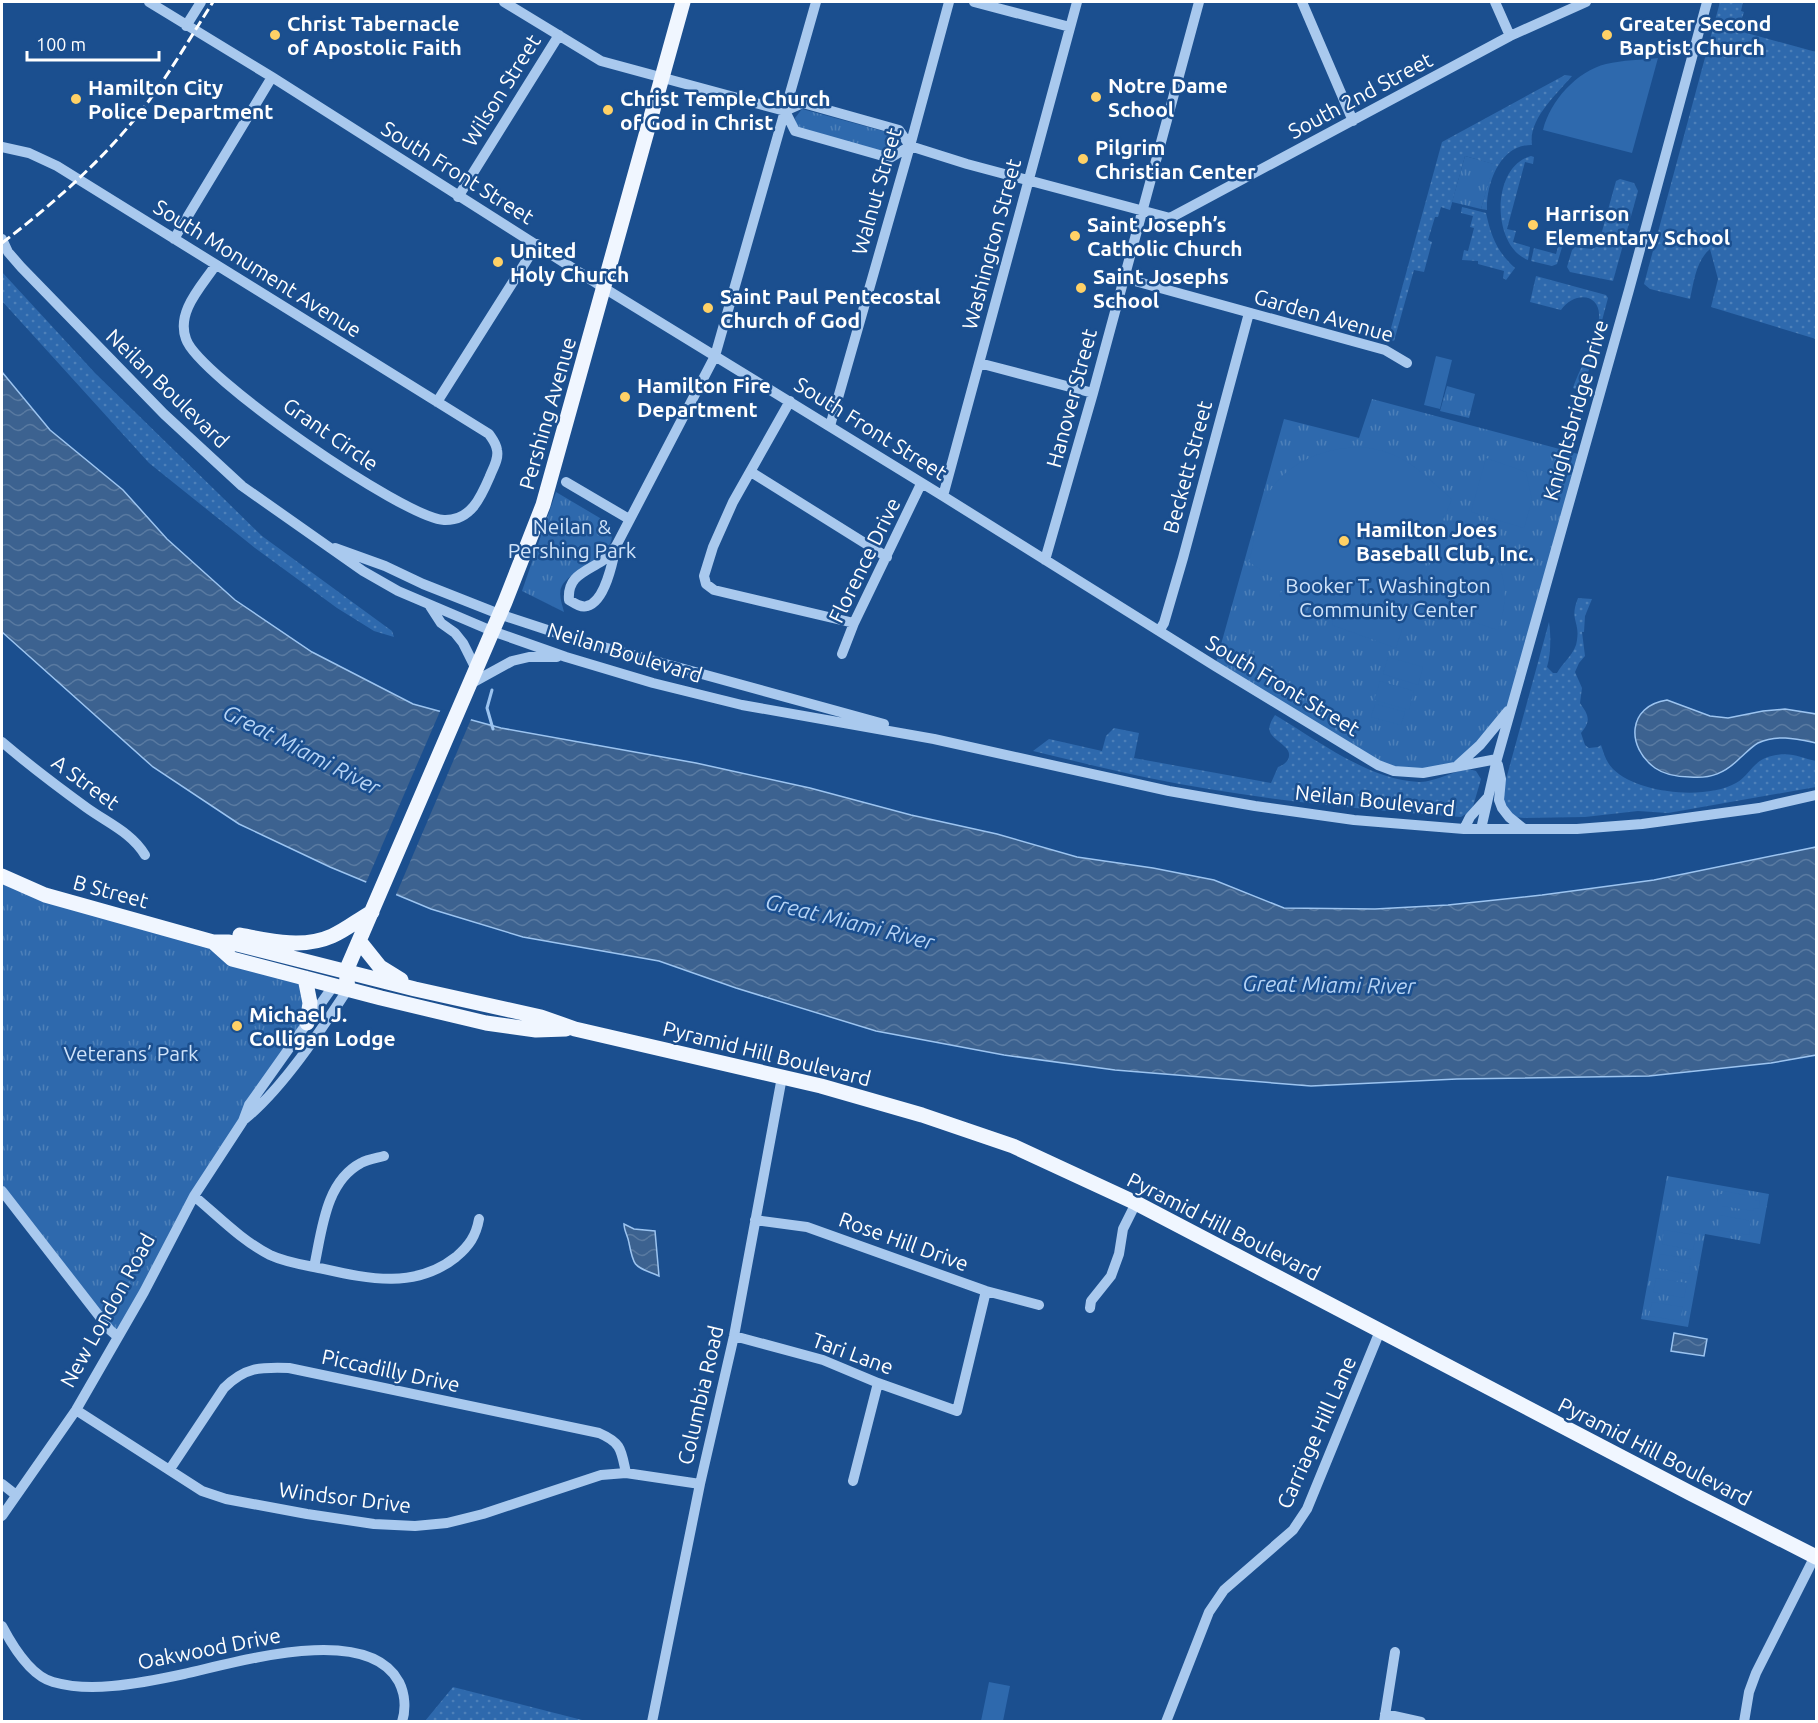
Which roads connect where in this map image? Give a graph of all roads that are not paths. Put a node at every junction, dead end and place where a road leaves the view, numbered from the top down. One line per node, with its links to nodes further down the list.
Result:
1 (149, 2): 14 (street, South Front Street)
2 (201, 2): 14 (street)
3 (504, 2): 16 (street, South 2nd Street)
4 (682, 2): 19 (main road, Pershing Avenue)
5 (816, 2): 20 (street)
6 (949, 2): 22 (street, Walnut Street)
7 (974, 2): 15 (street)
8 (1077, 2): 15 (street, Washington Street)
9 (1199, 2): 26 (street, Hanover Street)
10 (1302, 2): 21 (street)
11 (1495, 2): 17 (street)
12 (1586, 2): 17 (street, South 2nd Street)
13 (1707, 2): 59 (street, Knightsbridge Drive)
14 (186, 26): 18 (street, South Front Street)
15 (1070, 27): 24 (street, Washington Street)
16 (558, 35): 19 (street, South 2nd Street); 25 (street, Wilson Street)
17 (1510, 36): 21 (street, South 2nd Street)
18 (272, 77): 25 (street, South Front Street); 28 (street)
19 (660, 78): 20 (street, South 2nd Street); 32 (main road, Pershing Avenue)
20 (785, 111): 22 (street, South 2nd Street); 22 (street); 34 (street)
21 (1353, 121): 26 (street, South 2nd Street)
22 (910, 146): 24 (street, South 2nd Street); 40 (street, Walnut Street)
23 (2, 147): 28 (street, South Monument Avenue)
24 (1029, 180): 26 (street, South 2nd Street); 35 (street, Washington Street)
25 (459, 197): 29 (street, South Front Street)
26 (1142, 212): 31 (street, Hanover Street)
27 (2, 239): 47 (street, Neilan Boulevard)
28 (174, 239): 30 (street, South Monument Avenue)
29 (537, 244): 32 (street, South Front Street); 39 (street)
30 (215, 266): 39 (street, South Monument Avenue); 41 (street, Grant Circle)
31 (1124, 278): 33 (street, Garden Avenue); 37 (street, Hanover Street)
32 (604, 288): 34 (street, South Front Street); 52 (main road, Pershing Avenue)
33 (1248, 313): 36 (street, Garden Avenue); 55 (street, Beckett Street)
34 (715, 356): 38 (street, South Front Street); 46 (street)
35 (979, 363): 37 (street); 45 (street, Washington Street)
36 (1407, 363)
37 (1093, 393): 50 (street, Hanover Street)
38 (790, 401): 40 (street, South Front Street); 42 (street)
39 (437, 402): 41 (street, South Monument Avenue)
40 (830, 426): 44 (street, South Front Street)
41 (489, 434)
42 (751, 472): 49 (street); 53 (street)
43 (566, 482): 46 (street)
44 (921, 484): 45 (street, South Front Street); 49 (street, Florence Drive)
45 (943, 496): 50 (street, South Front Street)
46 (629, 519): 48 (street)
47 (326, 545): 51 (street, Neilan Boulevard); 52 (street, Neilan Boulevard)
48 (616, 546): 48 (street)
49 (887, 557): 53 (street, Florence Drive)
50 (1046, 560): 55 (street, South Front Street)
51 (430, 605): 54 (street, Neilan Boulevard); 58 (street)
52 (499, 614): 54 (main road, Pershing Avenue); 60 (street, Neilan Boulevard)
53 (854, 623): 56 (street, Florence Drive)
54 (492, 631): 57 (street, Neilan Boulevard); 58 (main road, Pershing Avenue)
55 (1159, 631): 63 (street, South Front Street)
56 (842, 654)
57 (566, 657): 58 (street); 60 (street, Neilan Boulevard)
58 (483, 671): 71 (main road, Pershing Avenue)
59 (1512, 706): 62 (street, Knightsbridge Drive); 63 (street)
60 (934, 739): 66 (street, Neilan Boulevard)
61 (2, 742): 69 (street, A Street)
62 (1497, 759): 63 (street, South Front Street); 65 (street, Knightsbridge Drive); 68 (street)
63 (1458, 765)
64 (1816, 795): 68 (street, Neilan Boulevard)
65 (1488, 796): 66 (street); 67 (street, Knightsbridge Drive)
66 (1464, 829): 67 (street, Neilan Boulevard)
67 (1481, 829): 68 (street, Neilan Boulevard)
68 (1524, 829)
69 (145, 855)
70 (2, 876): 72 (main road, B Street)
71 (372, 912): 72 (main road); 74 (main road, Pershing Avenue)
72 (165, 927): 73 (main road, B Street)
73 (213, 942): 75 (main road, B Street); 76 (main road, B Street)
74 (360, 942): 75 (main road, Pershing Avenue); 78 (main road)
75 (346, 971): 77 (main road); 78 (main road, Pyramid Hill Boulevard)
76 (305, 978): 77 (main road, B Street); 79 (main road)
77 (341, 987): 79 (street, New London Road); 80 (main road, Pyramid Hill Boulevard); 82 (street, New London Road)
78 (415, 989): 80 (main road, Pyramid Hill Boulevard)
79 (307, 1023): 82 (street, New London Road)
80 (575, 1029): 81 (main road, Pyramid Hill Boulevard)
81 (782, 1077): 86 (main road, Pyramid Hill Boulevard); 88 (street, Columbia Road)
82 (243, 1121): 85 (street, New London Road)
83 (384, 1156): 89 (street)
84 (2, 1191): 95 (street)
85 (194, 1196): 89 (street); 95 (street, New London Road)
86 (1136, 1203): 92 (street); 93 (main road, Pyramid Hill Boulevard)
87 (479, 1219): 89 (street)
88 (755, 1220): 90 (street, Rose Hill Drive); 94 (street, Columbia Road)
89 (314, 1267)
90 (987, 1292): 91 (street, Rose Hill Drive); 96 (street, Tari Lane)
91 (1040, 1305)
92 (1090, 1308)
93 (1380, 1331): 105 (main road, Pyramid Hill Boulevard); 111 (street, Carriage Hill Lane)
94 (734, 1336): 96 (street, Tari Lane); 102 (street, Columbia Road)
95 (118, 1337): 97 (street, New London Road)
96 (878, 1383): 100 (street)
97 (75, 1410): 98 (street, Windsor Drive); 103 (street, New London Road)
98 (170, 1470): 99 (street, Windsor Drive); 99 (street, Piccadilly Drive)
99 (626, 1473): 102 (street, Windsor Drive)
100 (853, 1481)
101 (2, 1484): 103 (street)
102 (700, 1484): 110 (street, Columbia Road)
103 (16, 1495): 104 (street, New London Road)
104 (2, 1515)
105 (1816, 1556): 113 (street)
106 (2, 1626): 109 (street, Oakwood Drive)
107 (1395, 1652): 108 (street)
108 (1384, 1718): 112 (street)
109 (402, 1722)
110 (652, 1722)
111 (1166, 1722)
112 (1421, 1722)
113 (1744, 1722)

